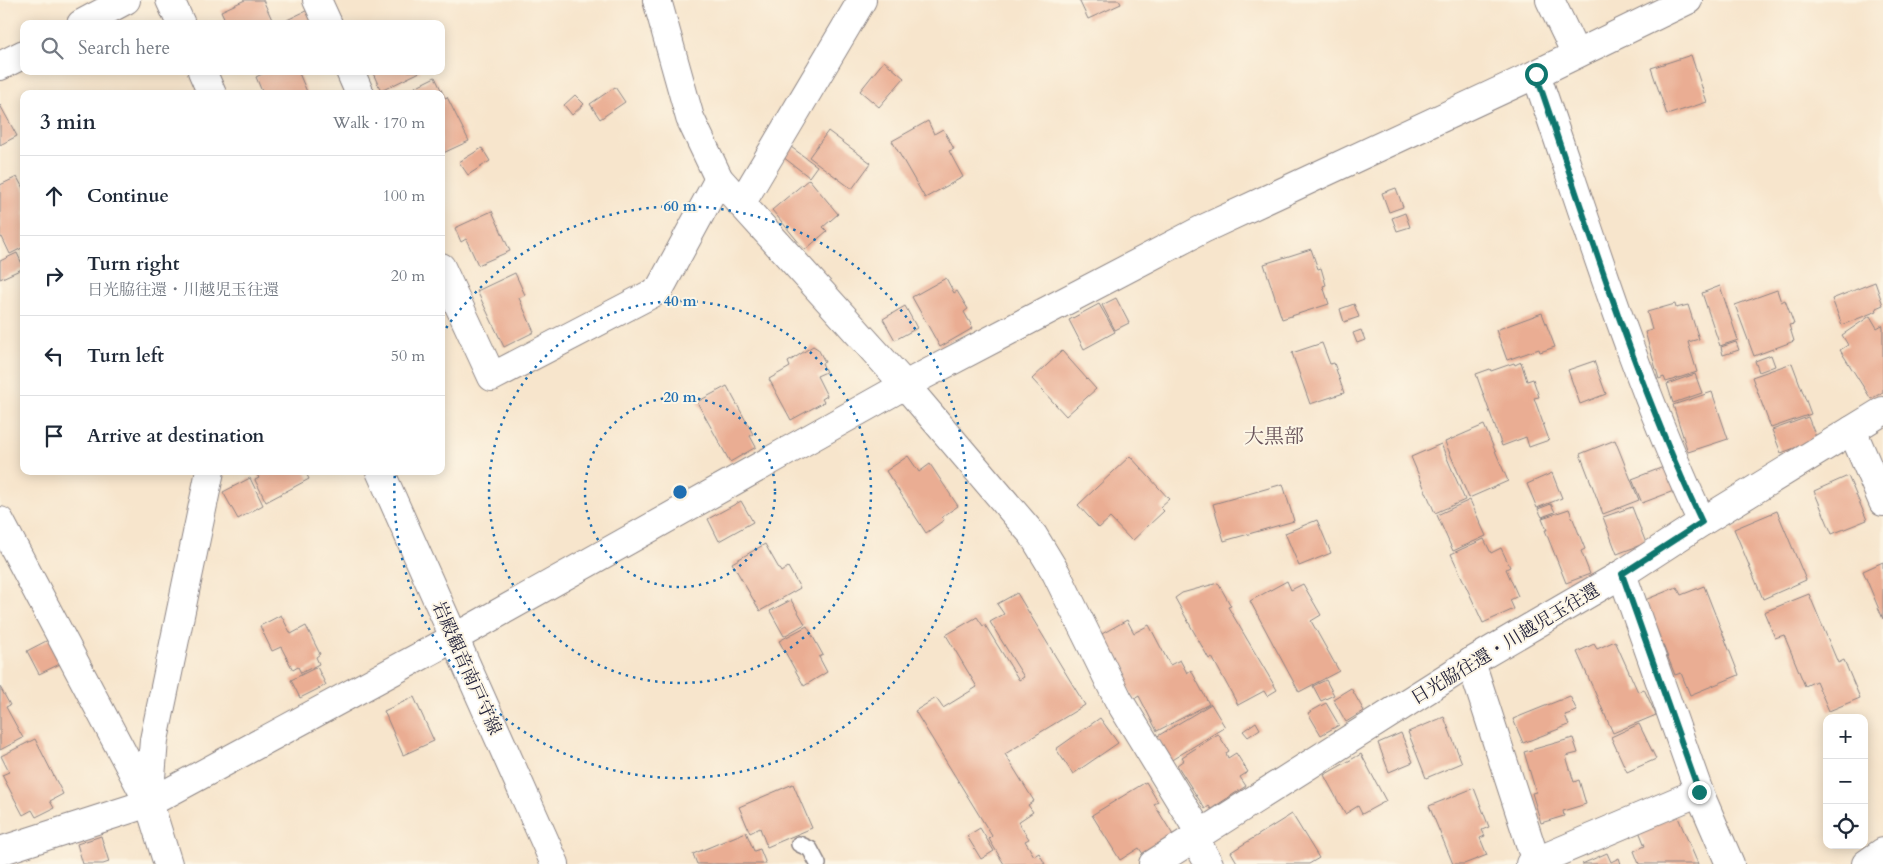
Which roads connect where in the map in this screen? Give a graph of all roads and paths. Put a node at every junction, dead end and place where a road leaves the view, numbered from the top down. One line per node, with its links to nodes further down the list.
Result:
1 (126, 0): 8 (street)
2 (170, 0): 9 (street)
3 (317, 0): 10 (street)
4 (657, 0): 19 (street)
5 (862, 0): 20 (street)
6 (1550, 0): 11 (street)
7 (1688, 0): 11 (street)
8 (88, 20)
9 (179, 20)
10 (326, 20)
11 (1576, 54): 14 (street)
12 (20, 56): 13 (street)
13 (0, 66)
14 (1536, 74): 22 (street); 29 (street)
15 (204, 75): 17 (street)
16 (352, 75): 18 (street)
17 (210, 90)
18 (358, 90)
19 (719, 178): 20 (street); 21 (street)
20 (741, 204): 22 (street)
21 (445, 276)
22 (905, 385): 31 (street); 35 (street)
23 (1883, 411): 24 (street, 日光脇往還・川越児玉往還)
24 (1852, 430): 27 (street); 29 (street, 日光脇往還・川越児玉往還)
25 (209, 475): 34 (street)
26 (382, 475): 31 (street, 岩殿観音南戸守線)
27 (1883, 502)
28 (0, 521): 34 (street)
29 (1702, 522): 30 (street, 日光脇往還・川越児玉往還)
30 (1622, 574): 32 (street, 日光脇往還・川越児玉往還); 33 (street)
31 (454, 638): 34 (street); 41 (street, 岩殿観音南戸守線)
32 (1471, 662): 35 (street, 日光脇往還・川越児玉往還); 39 (street)
33 (1699, 792): 39 (street); 45 (street)
34 (149, 803): 37 (street); 40 (street)
35 (1198, 837): 43 (street, 日光脇往還・川越児玉往還); 44 (street)
36 (799, 844): 42 (lane)
37 (0, 851)
38 (1883, 852): 46 (street)
39 (1533, 863)
40 (168, 864)
41 (555, 864)
42 (818, 864)
43 (1154, 864)
44 (1210, 864)
45 (1730, 864)
46 (1866, 864)

